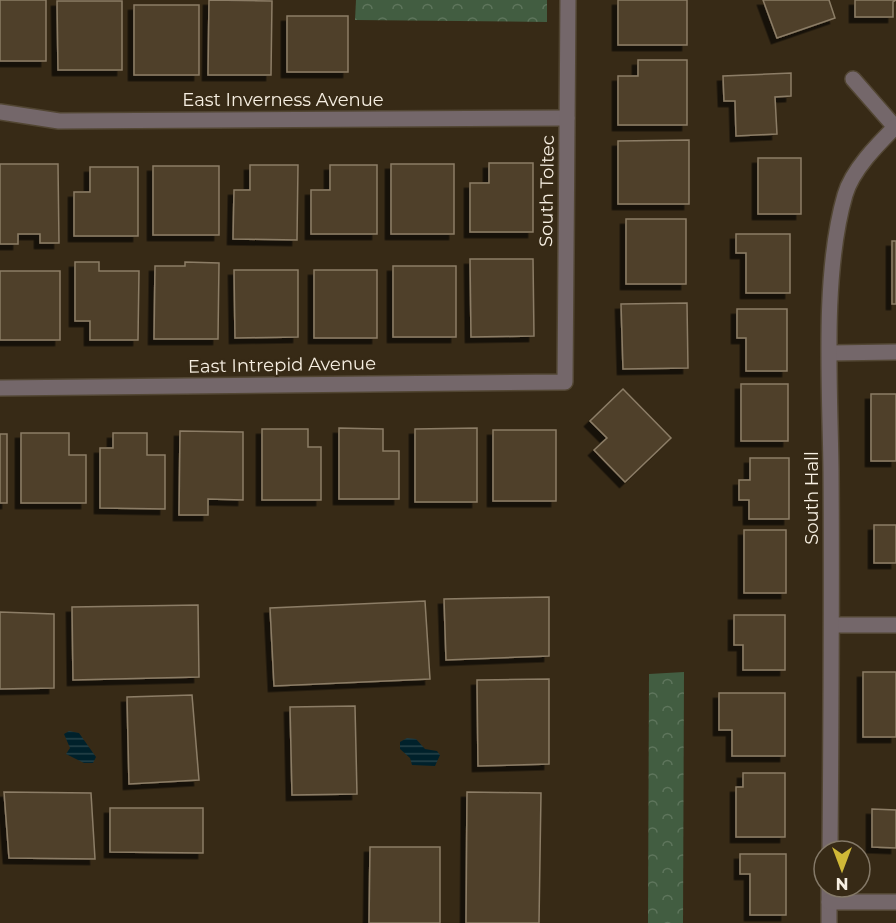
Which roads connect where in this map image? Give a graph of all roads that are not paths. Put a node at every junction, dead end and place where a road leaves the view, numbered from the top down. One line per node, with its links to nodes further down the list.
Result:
1 (568, 0): 4 (street, South Toltec)
2 (853, 79): 5 (street)
3 (0, 112): 4 (street, East Inverness Avenue)
4 (567, 118): 8 (street, South Toltec)
5 (896, 127): 7 (street, South Hall)
6 (896, 352): 7 (street)
7 (830, 353): 10 (street, South Hall)
8 (565, 382): 9 (street, East Intrepid Avenue)
9 (0, 388)
10 (832, 625): 11 (street); 12 (street, South Hall)
11 (896, 625)
12 (830, 839)
13 (829, 899): 16 (street)
14 (867, 899): 15 (street)
15 (896, 902)
16 (829, 923)

